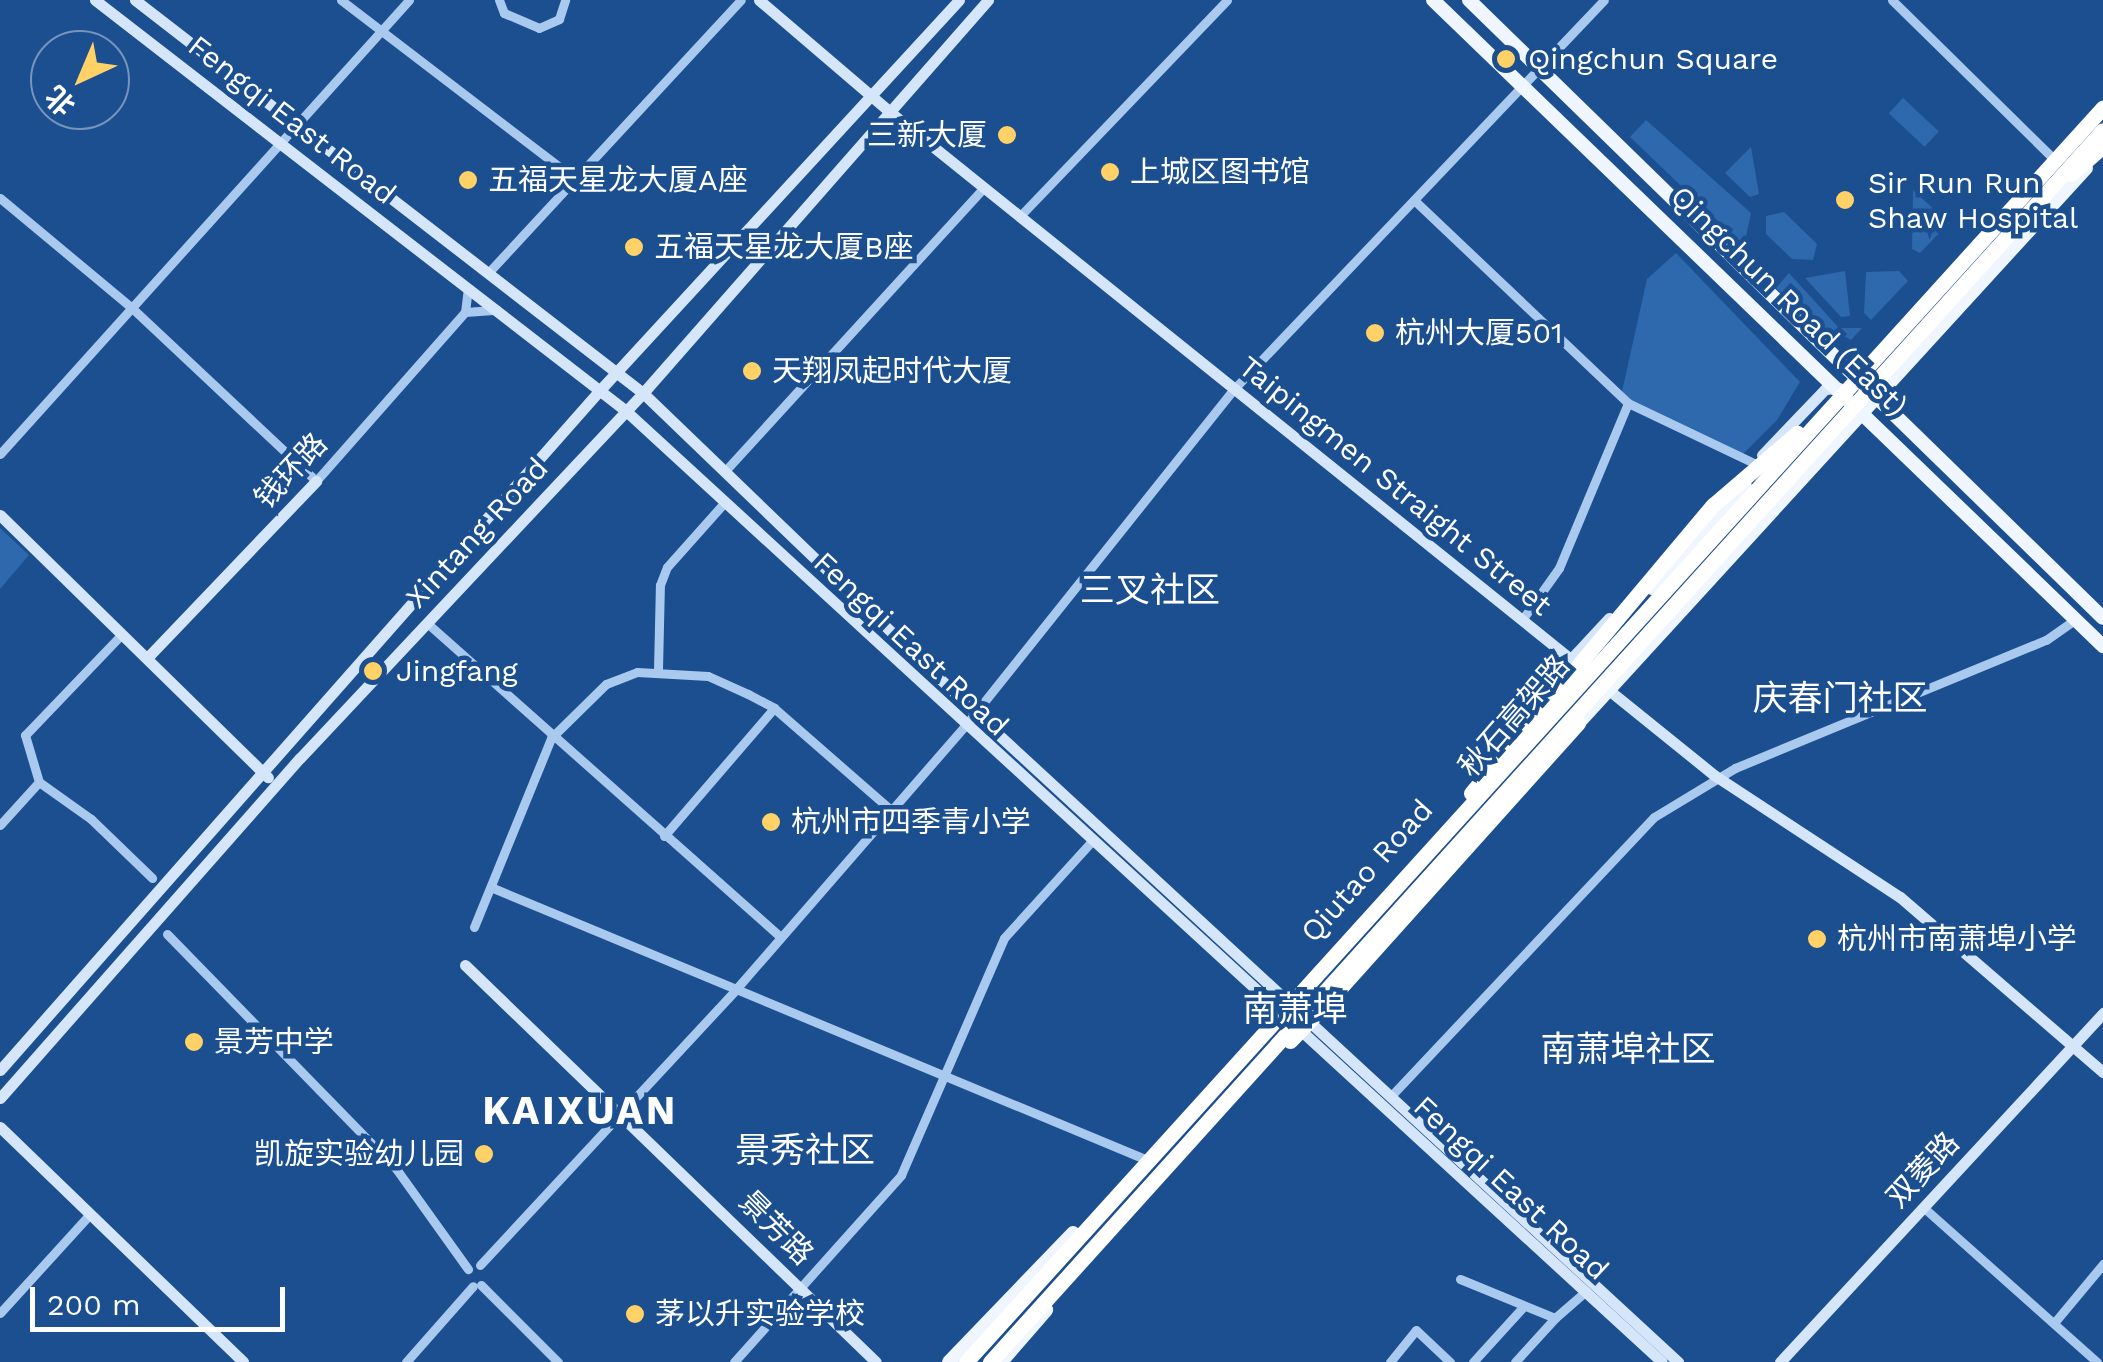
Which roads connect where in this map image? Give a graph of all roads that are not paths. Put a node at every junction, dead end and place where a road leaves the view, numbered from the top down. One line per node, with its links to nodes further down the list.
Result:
1 (95, 0): 24 (main road, Fengqi East Road)
2 (135, 0): 22 (main road, Fengqi East Road)
3 (342, 0): 16 (street)
4 (409, 0): 16 (street)
5 (499, 0): 6 (street)
6 (565, 0)
7 (741, 0): 27 (street)
8 (759, 0): 19 (main road, Taipingmen Straight Street)
9 (959, 0): 19 (main road, Xintang Road)
10 (988, 0): 21 (main road, Xintang Road)
11 (1227, 0): 32 (street)
12 (1433, 0): 18 (main road, Qingchun Road (East))
13 (1469, 0): 17 (main road, Qingchun Road (East))
14 (1604, 0): 17 (street)
15 (1892, 0): 26 (street)
16 (381, 31): 22 (street); 27 (street)
17 (1538, 67): 18 (street); 39 (main road, Qingchun Road (East))
18 (1522, 84): 30 (street); 40 (main road, Qingchun Road (East))
19 (873, 99): 21 (main road, Taipingmen Straight Street); 38 (main road, Xintang Road)
20 (2103, 104): 26 (main road, Qiutao Road); 80 (highway, 秋石高架路, bridge)
21 (890, 112): 28 (main road, Taipingmen Straight Street); 43 (main road, Xintang Road)
22 (298, 124): 24 (street); 33 (main road, Fengqi East Road)
23 (2103, 130): 31 (highway, 秋石高架路, bridge)
24 (281, 142): 34 (main road, Fengqi East Road); 35 (street)
25 (2103, 147): 31 (highway, bridge); 44 (main road, Qiutao Road)
26 (2052, 157): 39 (main road, Qiutao Road)
27 (575, 179): 33 (street)
28 (984, 188): 32 (main road, Taipingmen Straight Street); 51 (street)
29 (0, 198): 35 (street)
30 (1414, 200): 42 (street); 45 (street)
31 (2037, 202): 99 (highway, 秋石高架路, bridge)
32 (1020, 216): 42 (main road, Taipingmen Straight Street)
33 (488, 273): 38 (main road, Fengqi East Road)
34 (468, 288): 36 (main road, Fengqi East Road); 37 (street)
35 (133, 309): 49 (street); 52 (street)
36 (497, 310): 37 (street); 41 (main road, Fengqi East Road)
37 (465, 312): 52 (street, 钱环路)
38 (619, 372): 41 (main road, Xintang Road); 43 (main road, Fengqi East Road)
39 (1854, 372): 40 (main road, Qiutao Road); 44 (main road, Qingchun Road (East))
40 (1839, 388): 46 (main road, Qingchun Road (East)); 48 (main road, Qiutao Road); 50 (main road)
41 (600, 390): 47 (main road, Fengqi East Road); 70 (main road, Xintang Road)
42 (1234, 390): 56 (main road, Taipingmen Straight Street); 66 (street)
43 (643, 392): 47 (main road, Xintang Road); 51 (main road, Fengqi East Road)
44 (1878, 396): 46 (main road, Qiutao Road); 55 (main road, Qingchun Road (East))
45 (1628, 403): 50 (street); 56 (street)
46 (1863, 410): 57 (main road, Qingchun Road (East)); 64 (main road, Qiutao Road)
47 (626, 411): 53 (main road, Fengqi East Road); 58 (main road, Xintang Road)
48 (1797, 433): 62 (main road, Qiutao Road); 80 (highway, bridge)
49 (0, 454)
50 (1754, 462): 62 (main road)
51 (725, 472): 66 (main road, Fengqi East Road)
52 (316, 481): 61 (main road, 钱环路)
53 (724, 503): 63 (street); 68 (main road, Fengqi East Road)
54 (0, 515): 59 (main road)
55 (2100, 610)
56 (1522, 620): 62 (main road, Taipingmen Straight Street)
57 (2076, 620): 60 (main road, Qingchun Road (East)); 71 (street)
58 (427, 622): 69 (street); 73 (main road, Xintang Road)
59 (122, 634): 61 (main road); 72 (street)
60 (2103, 646)
61 (147, 658): 70 (main road)
62 (1576, 663): 64 (main road, Taipingmen Straight Street); 86 (main road, Qiutao Road)
63 (658, 670): 65 (street); 69 (street)
64 (1608, 689): 67 (main road, Qiutao Road); 71 (main road, Taipingmen Straight Street)
65 (774, 708): 74 (street); 76 (street)
66 (975, 713): 68 (street); 86 (main road, Fengqi East Road)
67 (1578, 723): 89 (main road, Qiutao Road); 99 (highway, bridge)
68 (964, 727): 74 (street); 77 (main road, Fengqi East Road)
69 (552, 738): 76 (street); 79 (street)
70 (265, 774): 73 (main road); 92 (main road, Xintang Road)
71 (1722, 780): 91 (main road, Taipingmen Straight Street); 95 (street)
72 (39, 782): 75 (street); 78 (street)
73 (278, 786): 96 (main road, Xintang Road)
74 (891, 810): 83 (street)
75 (0, 825)
76 (664, 836): 83 (street)
77 (1090, 842): 87 (main road, Fengqi East Road); 94 (street)
78 (152, 878)
79 (493, 888): 81 (street); 85 (street)
80 (1390, 894): 120 (highway, 秋石高架路, bridge)
81 (474, 928)
82 (167, 934): 105 (street)
83 (781, 937): 85 (street)
84 (465, 965): 97 (main road, 景芳路)
85 (736, 988): 94 (street); 97 (street)
86 (1290, 998): 87 (main road, Qiutao Road); 89 (main road, Fengqi East Road)
87 (1279, 1012): 90 (main road, Fengqi East Road); 100 (main road, Qiutao Road)
88 (2103, 1013): 91 (main road, 双菱路)
89 (1308, 1014): 90 (main road, Qiutao Road); 95 (main road, Fengqi East Road)
90 (1296, 1028): 109 (main road, Fengqi East Road); 122 (main road, Qiutao Road)
91 (2072, 1046): 93 (main road, Taipingmen Straight Street); 101 (main road, 双菱路)
92 (0, 1070)
93 (2103, 1072)
94 (950, 1075): 100 (street); 108 (street)
95 (1392, 1096): 128 (main road, Fengqi East Road)
96 (0, 1098)
97 (617, 1112): 104 (street); 108 (main road, 景芳路)
98 (0, 1127): 102 (main road)
99 (1201, 1127): 121 (highway, 秋石高架路, bridge)
100 (1145, 1158): 119 (main road, Qiutao Road)
101 (1923, 1206): 113 (street); 129 (main road, 双菱路)
102 (90, 1214): 111 (street); 114 (main road)
103 (2103, 1264): 113 (street)
104 (480, 1265): 105 (street); 107 (street)
105 (468, 1269): 107 (street)
106 (1460, 1279): 110 (street)
107 (477, 1285): 115 (street); 116 (street)
108 (804, 1291): 117 (street); 118 (main road, 景芳路)
109 (1586, 1292): 112 (street); 127 (main road, Fengqi East Road)
110 (1524, 1306): 112 (street); 125 (street)
111 (0, 1313)
112 (1555, 1318): 126 (street)
113 (2054, 1324): 130 (street)
114 (243, 1362)
115 (406, 1362)
116 (558, 1362)
117 (734, 1362)
118 (876, 1362)
119 (949, 1362)
120 (966, 1362)
121 (990, 1362)
122 (1001, 1362)
123 (1390, 1362): 124 (street)
124 (1450, 1362)
125 (1473, 1362)
126 (1515, 1362)
127 (1662, 1362)
128 (1678, 1362)
129 (1780, 1362)
130 (2097, 1362)

